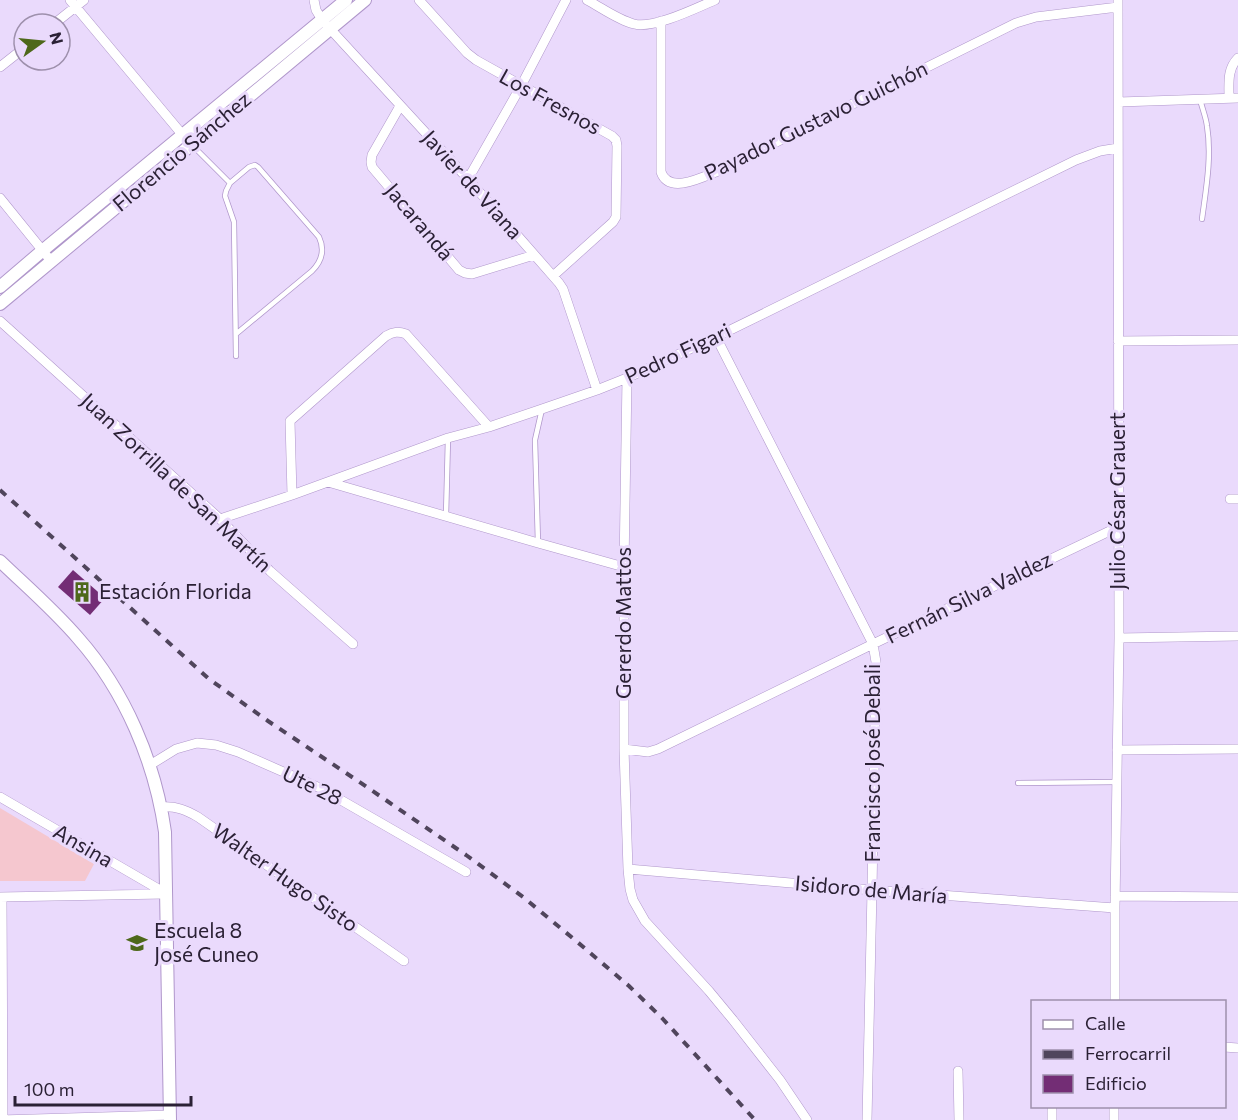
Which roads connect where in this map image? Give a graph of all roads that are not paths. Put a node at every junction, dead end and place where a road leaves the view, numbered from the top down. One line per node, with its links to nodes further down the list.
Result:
1 (84, 0): 9 (street)
2 (314, 0): 12 (street, Javier de Viana)
3 (346, 0): 12 (street, Florencio Sánchez)
4 (365, 0): 12 (street, Florencio Sánchez)
5 (419, 0): 16 (street, Los Fresnos)
6 (566, 0): 16 (street)
7 (587, 0): 11 (street)
8 (715, 0): 11 (street)
9 (73, 3): 21 (street)
10 (1118, 4): 11 (street, Payador Gustavo Guichón); 19 (street, Julio César Grauert)
11 (661, 21)
12 (326, 24): 20 (street, Javier de Viana); 21 (street, Florencio Sánchez); 22 (street, Florencio Sánchez)
13 (12, 58): 15 (street)
14 (1238, 58): 17 (street)
15 (0, 67)
16 (522, 86): 24 (street); 31 (street, Los Fresnos)
17 (1233, 98): 18 (street)
18 (1200, 99): 19 (street); 27 (lane)
19 (1119, 102): 23 (street, Julio César Grauert)
20 (400, 106): 24 (street, Javier de Viana); 29 (street, Jacarandá)
21 (182, 135): 22 (street); 28 (street, Florencio Sánchez)
22 (191, 145): 25 (lane); 30 (street, Florencio Sánchez)
23 (1118, 148): 36 (street, Pedro Figari); 37 (street, Julio César Grauert)
24 (468, 179): 29 (street, Javier de Viana)
25 (230, 183): 35 (lane); 35 (lane)
26 (0, 198): 28 (street)
27 (1203, 219)
28 (42, 251): 30 (street); 32 (street, Florencio Sánchez)
29 (534, 255): 31 (street, Javier de Viana)
30 (51, 261): 33 (street, Florencio Sánchez)
31 (553, 276): 41 (street, Javier de Viana)
32 (0, 287)
33 (0, 304)
34 (0, 321): 48 (street, Juan Zorrilla de San Martín)
35 (236, 334): 39 (lane)
36 (716, 336): 40 (street, Pedro Figari); 56 (street, Francisco José Debali)
37 (1118, 340): 38 (street); 49 (street, Julio César Grauert)
38 (1238, 340)
39 (236, 356)
40 (627, 378): 41 (street, Pedro Figari); 52 (street, Gererdo Mattos)
41 (597, 390): 42 (street, Pedro Figari)
42 (542, 409): 43 (street, Pedro Figari); 50 (lane)
43 (489, 427): 44 (street, Pedro Figari); 46 (street)
44 (448, 438): 45 (street, Pedro Figari); 47 (lane)
45 (328, 482): 46 (street, Pedro Figari); 47 (street)
46 (291, 495): 48 (street, Pedro Figari)
47 (446, 517): 50 (street)
48 (220, 519): 55 (street, Juan Zorrilla de San Martín)
49 (1118, 526): 54 (street, Julio César Grauert); 56 (street, Fernán Silva Valdez)
50 (538, 543): 52 (street)
51 (0, 561): 60 (street)
52 (624, 567): 57 (street, Gererdo Mattos)
53 (1238, 636): 54 (street)
54 (1119, 638): 59 (street, Julio César Grauert)
55 (353, 644)
56 (873, 644): 57 (street, Fernán Silva Valdez); 67 (street, Francisco José Debali)
57 (624, 749): 65 (street, Gererdo Mattos)
58 (1238, 749): 59 (street)
59 (1117, 750): 61 (street, Julio César Grauert)
60 (150, 765): 64 (street); 66 (street, Ute 28)
61 (1117, 782): 62 (lane); 69 (street, Julio César Grauert)
62 (1018, 783)
63 (0, 797): 68 (street, Ansina)
64 (162, 807): 68 (street); 73 (street, Walter Hugo Sisto)
65 (628, 869): 67 (street, Isidoro de María); 78 (street)
66 (466, 872)
67 (872, 891): 72 (street, Isidoro de María); 79 (street, Francisco José Debali)
68 (167, 894): 70 (street); 76 (street)
69 (1115, 896): 71 (street); 72 (street, Julio César Grauert)
70 (1, 897): 77 (street)
71 (1238, 897)
72 (1114, 908): 74 (street, Julio César Grauert)
73 (404, 962)
74 (1115, 1000)
75 (958, 1071): 80 (street)
76 (170, 1118): 77 (street)
77 (2, 1120)
78 (807, 1120)
79 (867, 1120)
80 (960, 1120)

